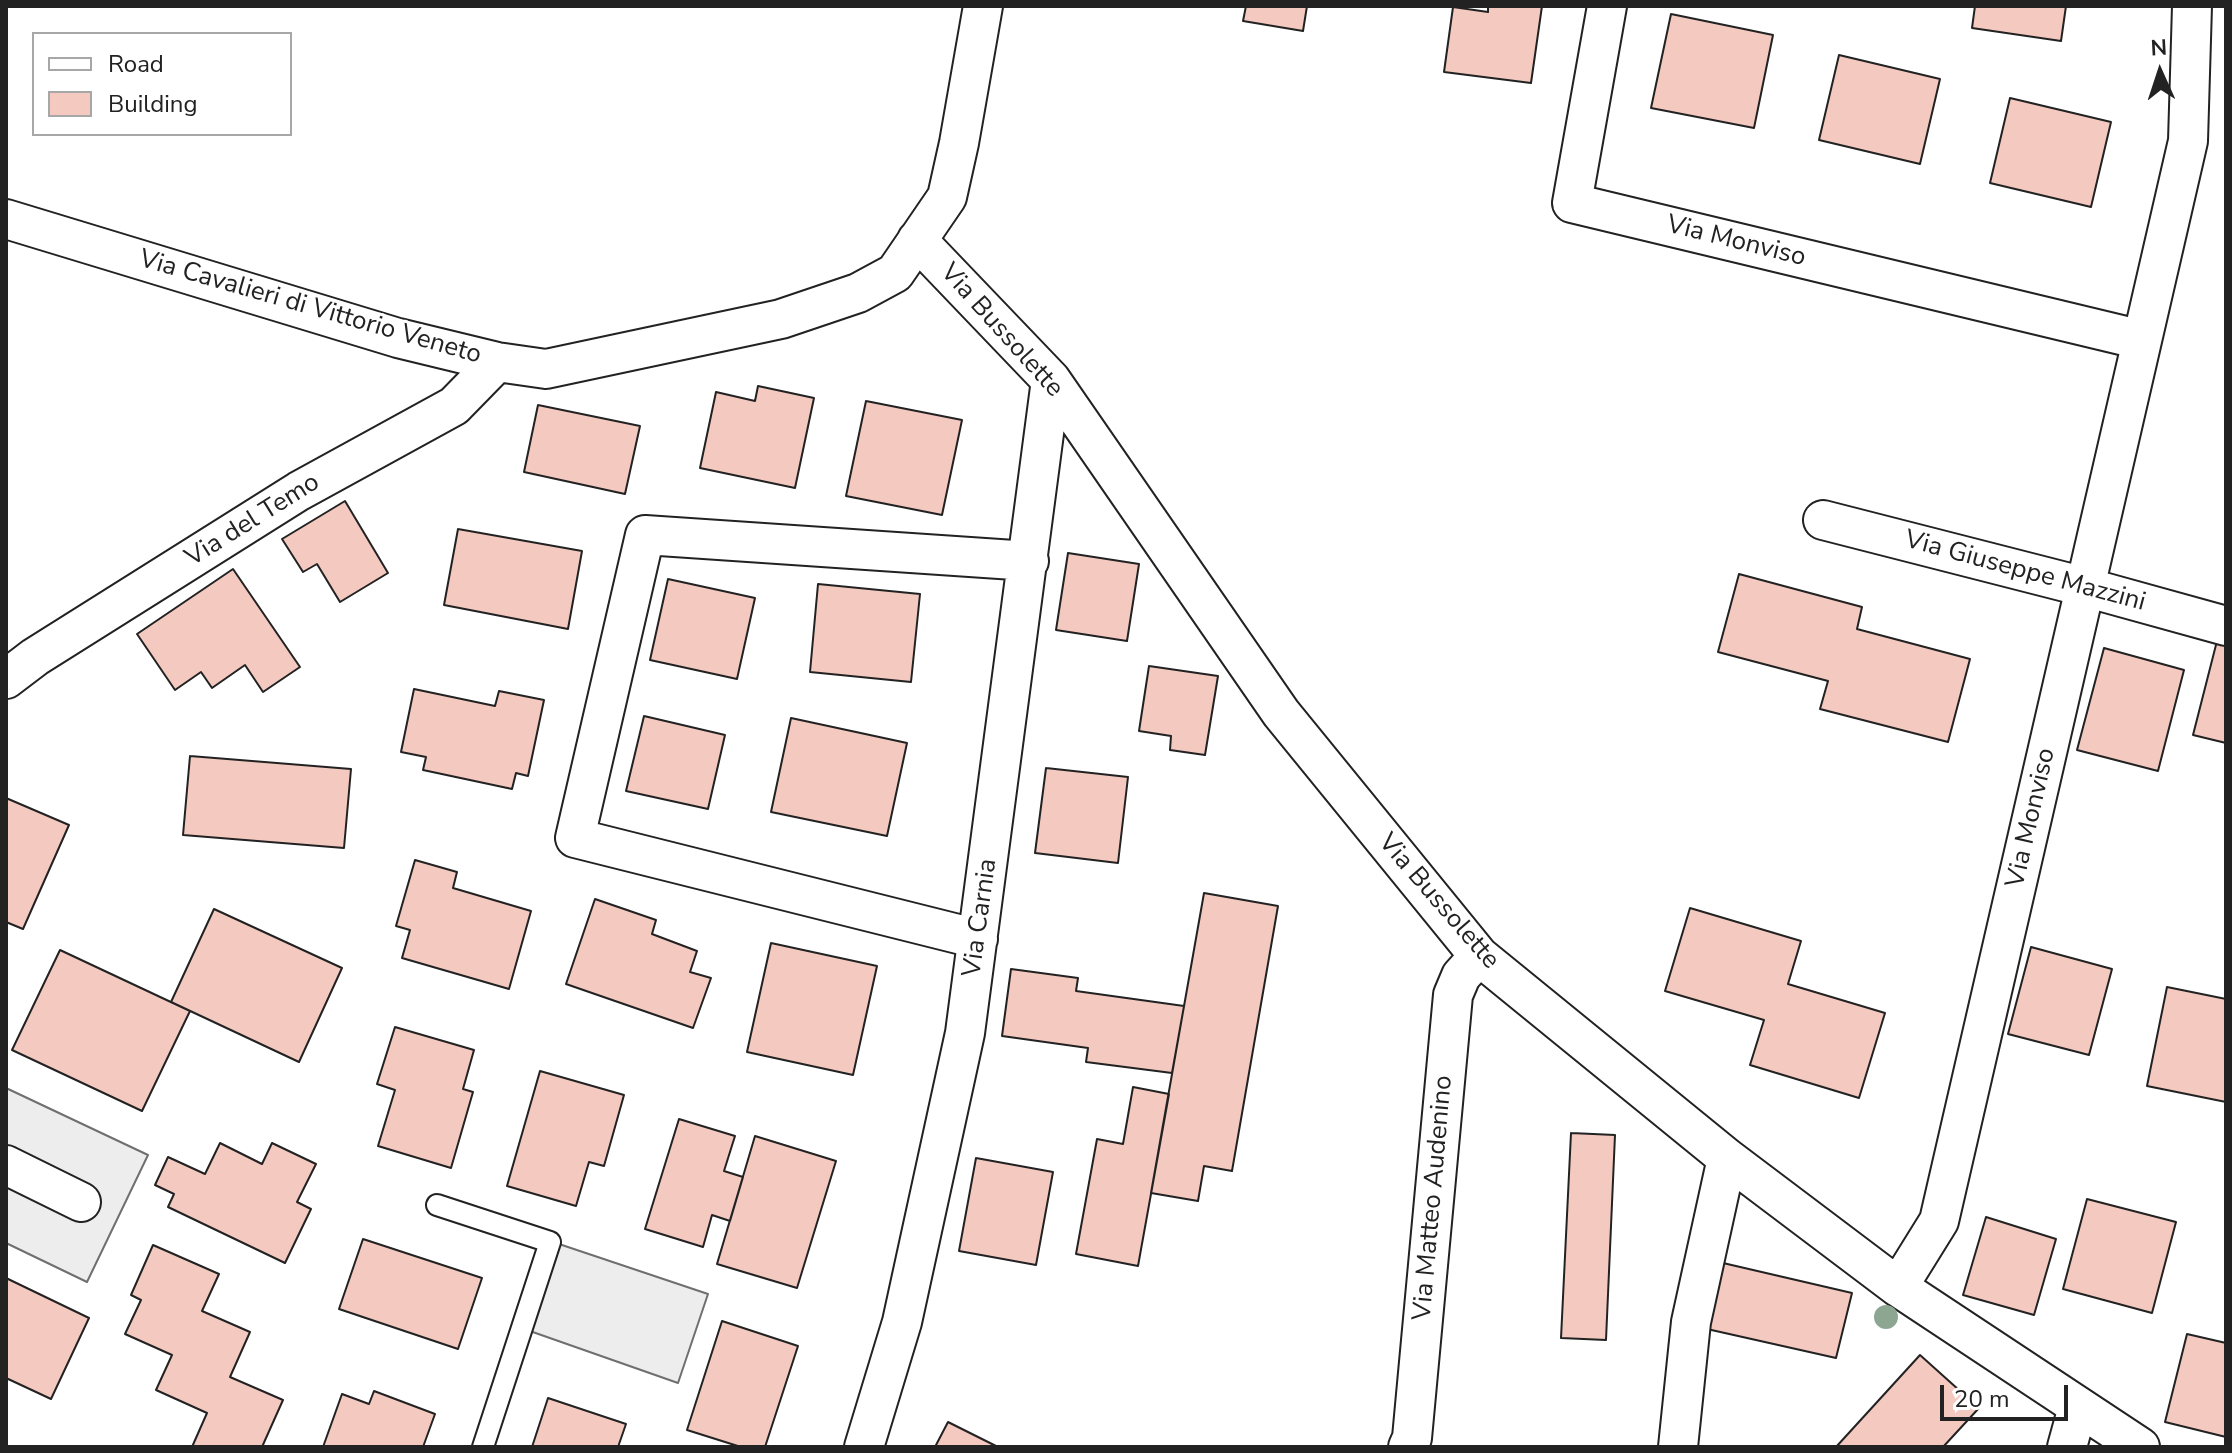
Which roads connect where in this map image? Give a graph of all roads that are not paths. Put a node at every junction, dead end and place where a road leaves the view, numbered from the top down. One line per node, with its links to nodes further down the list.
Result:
1 (983, 6): 5 (street, Via Cavalieri di Vittorio Veneto)
2 (1607, 6): 6 (street, Via Monviso)
3 (2192, 6): 6 (street, Via Monviso)
4 (6, 219): 7 (street, Via Cavalieri di Vittorio Veneto)
5 (917, 240): 7 (street, Via Cavalieri di Vittorio Veneto); 8 (street, Via Bussolette)
6 (2142, 340): 11 (street, Via Monviso)
7 (497, 362): 13 (street, Via del Temo)
8 (1051, 380): 10 (street, Via Carnia); 15 (street, Via Bussolette)
9 (1823, 520): 11 (street, Via Giuseppe Mazzini)
10 (1029, 561): 14 (street, Via Carnia); 14 (street)
11 (2085, 587): 12 (street, Via Giuseppe Mazzini); 20 (street, Via Monviso)
12 (2226, 626)
13 (6, 679)
14 (978, 939): 23 (street, Via Carnia)
15 (1479, 956): 16 (street, Via Bussolette); 24 (street, Via Matteo Audenino)
16 (1727, 1158): 20 (street, Via Bussolette); 25 (street)
17 (6, 1165): 18 (street)
18 (81, 1202)
19 (437, 1205): 22 (lane)
20 (1898, 1287): 21 (street, Via Bussolette)
21 (2078, 1407): 26 (street); 27 (street, Via Bussolette)
22 (483, 1447)
23 (864, 1447)
24 (1408, 1447)
25 (1678, 1447)
26 (2067, 1447)
27 (2140, 1447)

